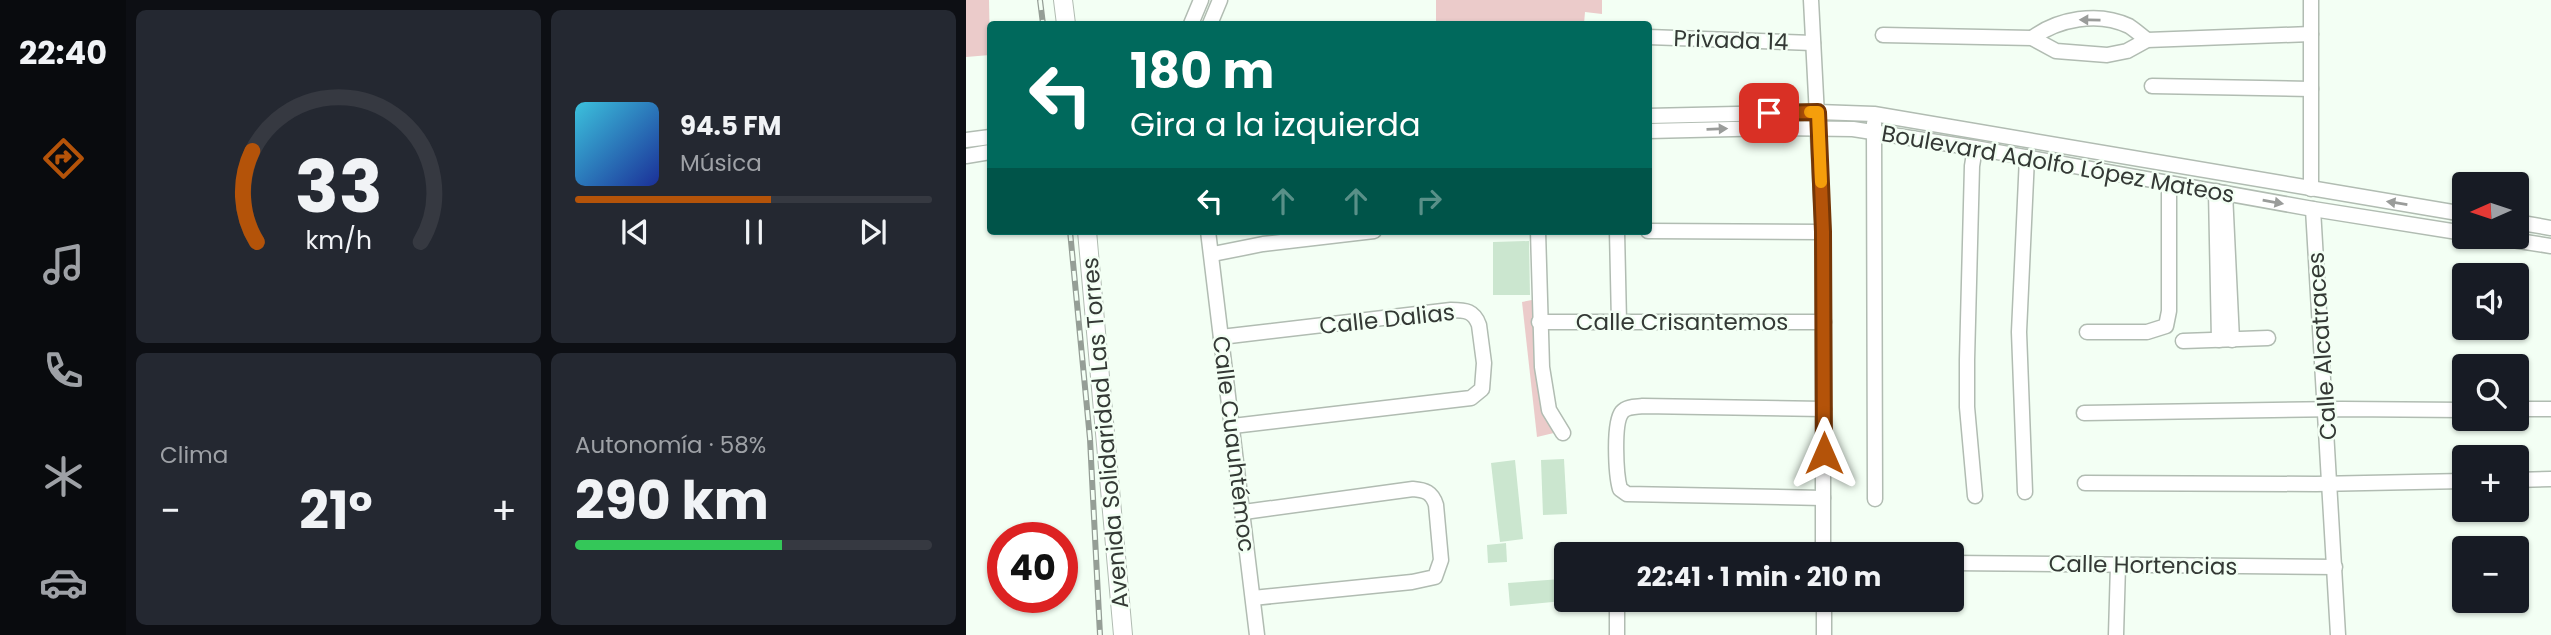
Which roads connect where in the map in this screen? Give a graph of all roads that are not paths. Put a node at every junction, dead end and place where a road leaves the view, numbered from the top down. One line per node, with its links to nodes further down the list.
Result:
1 (1063, 0): 7 (main road)
2 (1220, 0): 6 (street)
3 (1811, 0): 14 (street)
4 (2311, 0): 9 (street)
5 (1200, 3): 6 (street); 8 (street)
6 (1212, 20)
7 (1066, 21)
8 (1192, 21)
9 (2311, 34): 13 (street); 16 (street)
10 (1884, 35): 12 (street)
11 (1652, 37): 14 (street, Privada 14)
12 (2032, 38): 13 (street); 13 (street, one-way to 12)
13 (2147, 40)
14 (1813, 43): 19 (street)
15 (2152, 86): 16 (street)
16 (2311, 89): 29 (street)
17 (1874, 114): 19 (street, Boulevard Adolfo López Mateos); 21 (street); 29 (street, Boulevard Adolfo López Mateos)
18 (1652, 116): 19 (street, Boulevard Adolfo López Mateos)
19 (1818, 120): 20 (street, Boulevard Adolfo López Mateos, one-way to 19); 21 (street, Boulevard Adolfo López Mateos); 37 (street)
20 (1652, 131)
21 (1874, 132): 24 (street, Boulevard Adolfo López Mateos); 70 (street)
22 (987, 138): 23 (street)
23 (966, 141)
24 (1975, 148): 27 (street, Boulevard Adolfo López Mateos); 68 (street)
25 (987, 152): 26 (street)
26 (966, 156)
27 (2027, 157): 28 (street, Boulevard Adolfo López Mateos); 67 (street)
28 (2169, 183): 30 (street, Boulevard Adolfo López Mateos); 49 (street)
29 (2311, 189): 32 (street, Boulevard Adolfo López Mateos, one-way to 29)
30 (2220, 192): 31 (street, Boulevard Adolfo López Mateos, one-way to 31); 52 (street)
31 (2313, 209): 36 (street, Boulevard Adolfo López Mateos); 57 (street, Calle Alcatraces)
32 (2452, 212)
33 (2529, 224): 34 (street)
34 (2551, 228)
35 (1652, 230): 37 (street)
36 (2452, 231)
37 (1823, 232): 48 (street)
38 (1087, 235): 79 (main road, Avenida Solidaridad Las Torres)
39 (1209, 235): 45 (street, Calle Cuauhtémoc)
40 (1340, 235): 45 (street)
41 (1538, 235): 46 (street)
42 (1617, 235): 47 (street)
43 (2529, 243): 44 (street)
44 (2551, 246)
45 (1213, 254): 50 (street, Calle Cuauhtémoc)
46 (1539, 322): 47 (street, Calle Crisantemos); 61 (street)
47 (1619, 322): 48 (street, Calle Crisantemos)
48 (1824, 322): 54 (street)
49 (2087, 331)
50 (1221, 337): 60 (street, Calle Cuauhtémoc); 60 (street, Calle Dalias)
51 (2268, 338): 52 (street)
52 (2226, 340): 53 (street)
53 (2183, 341)
54 (1824, 408): 69 (street); 69 (street)
55 (2551, 408): 56 (street)
56 (2529, 409)
57 (2326, 410): 58 (street); 59 (street); 66 (street, Calle Alcatraces)
58 (2452, 410)
59 (2084, 413)
60 (1233, 426): 71 (street, Calle Cuauhtémoc)
61 (1563, 433)
62 (2551, 479): 63 (street)
63 (2529, 480)
64 (2452, 481): 66 (street)
65 (2085, 483): 66 (street)
66 (2330, 483): 75 (street, Calle Alcatraces)
67 (2025, 492)
68 (1975, 496)
69 (1824, 498): 72 (street)
70 (1875, 499)
71 (1244, 512): 76 (street, Calle Cuauhtémoc); 76 (street)
72 (1824, 542)
73 (1964, 563): 74 (street, Calle Hortencias)
74 (2118, 565): 75 (street, Calle Hortencias); 83 (street)
75 (2335, 567): 84 (street, Calle Alcatraces)
76 (1253, 598): 80 (street, Calle Cuauhtémoc)
77 (1617, 612): 81 (street)
78 (1824, 612): 82 (street)
79 (1123, 635)
80 (1257, 635)
81 (1616, 635)
82 (1824, 635)
83 (2116, 635)
84 (2338, 635)

